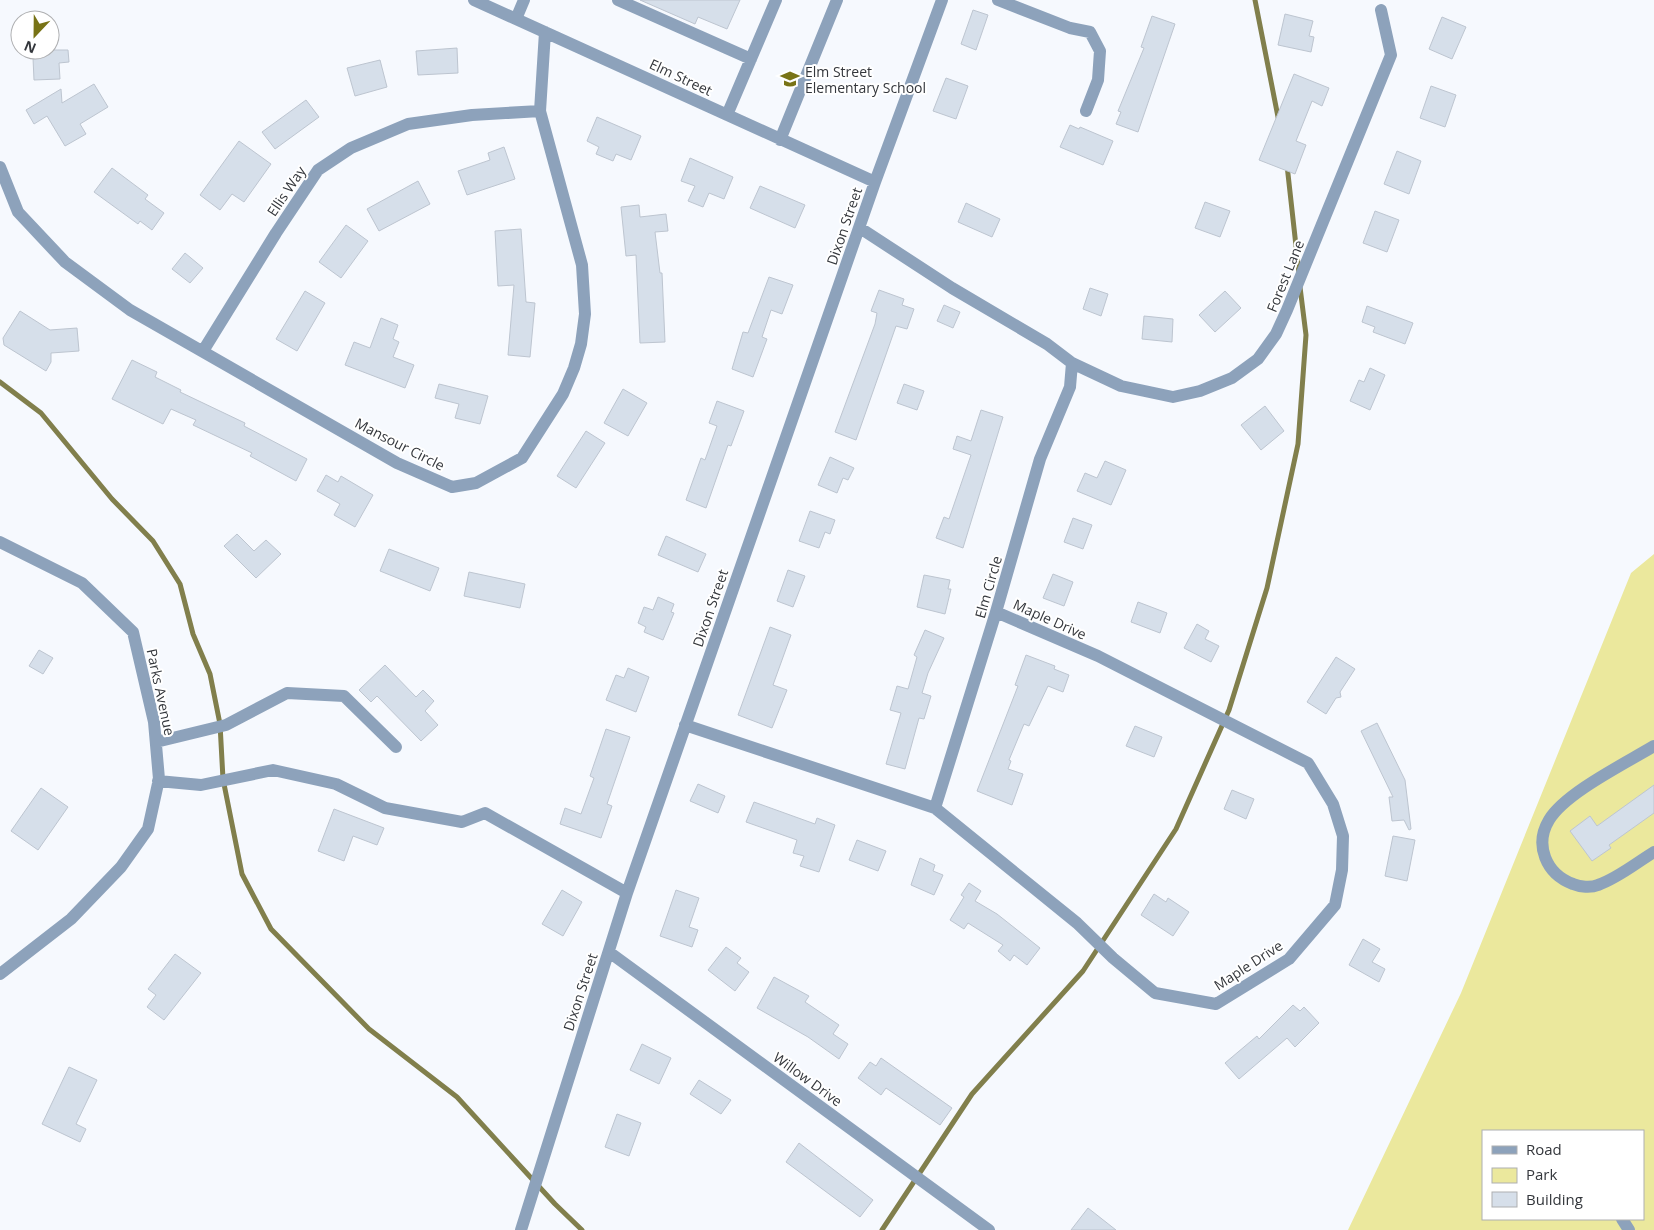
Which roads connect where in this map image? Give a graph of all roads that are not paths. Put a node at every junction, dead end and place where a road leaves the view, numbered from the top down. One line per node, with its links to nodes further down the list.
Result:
1 (474, 0): 9 (street, Elm Street)
2 (524, 0): 9 (street)
3 (618, 0): 11 (street)
4 (776, 0): 11 (street)
5 (837, 0): 15 (street)
6 (942, 0): 17 (street, Dixon Street)
7 (998, 0): 13 (street)
8 (1381, 10): 20 (street, Forest Lane)
9 (516, 19): 10 (street, Elm Street)
10 (545, 32): 12 (street, Mansour Circle); 14 (street, Elm Street)
11 (751, 59): 14 (street)
12 (540, 111): 19 (street, Ellis Way); 19 (street, Mansour Circle)
13 (1086, 111)
14 (727, 115): 15 (street, Elm Street)
15 (780, 140): 17 (street, Elm Street)
16 (0, 167): 19 (street, Mansour Circle)
17 (875, 182): 18 (street, Dixon Street)
18 (860, 228): 20 (street); 23 (street, Dixon Street)
19 (203, 351)
20 (1072, 363): 22 (street, Elm Circle)
21 (0, 542): 24 (street, Parks Avenue)
22 (996, 612): 28 (street, Elm Circle); 28 (street, Maple Drive)
23 (685, 725): 28 (street); 30 (street, Dixon Street)
24 (156, 742): 26 (street); 27 (street, Parks Avenue)
25 (1654, 746): 29 (street)
26 (396, 747)
27 (158, 781): 30 (street); 32 (street, Parks Avenue)
28 (935, 808)
29 (1654, 852)
30 (627, 893): 31 (street, Dixon Street)
31 (609, 952): 33 (street, Dixon Street); 34 (street, Willow Drive)
32 (1, 976)
33 (521, 1230)
34 (989, 1230)

